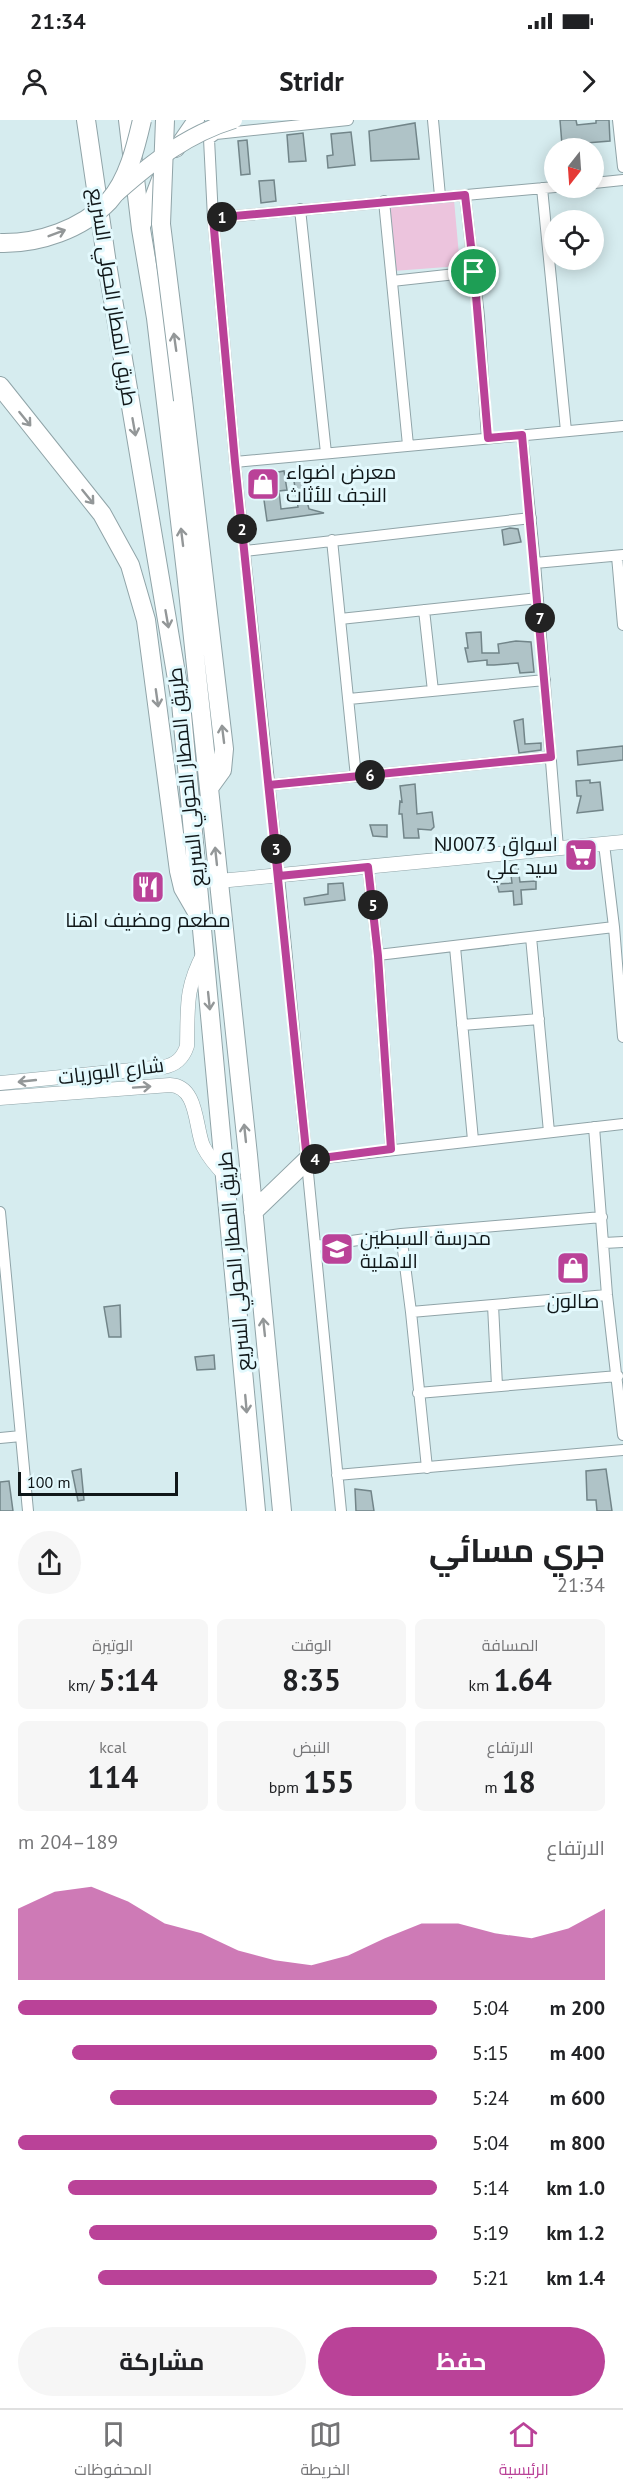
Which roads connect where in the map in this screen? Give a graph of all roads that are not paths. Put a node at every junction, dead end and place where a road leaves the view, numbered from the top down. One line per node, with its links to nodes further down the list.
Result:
1 (86, 120): 54 (highway, طريق المطار الحولي السريع, one-way to 54)
2 (128, 120): 20 (highway, طريق المطار الحولي السريع)
3 (142, 120): 16 (highway, bridge)
4 (165, 120): 47 (highway, one-way to 4, bridge)
5 (196, 120): 20 (main road)
6 (234, 120): 16 (main road, bridge)
7 (348, 120): 19 (street)
8 (433, 120): 15 (street)
9 (618, 120): 10 (street)
10 (623, 167)
11 (623, 180): 12 (street)
12 (604, 182)
13 (542, 188): 14 (street); 26 (street)
14 (465, 195): 15 (street); 22 (street)
15 (440, 196): 17 (street)
16 (110, 200): 21 (highway, one-way to 16, bridge)
17 (384, 201): 18 (street); 23 (street)
18 (300, 209): 19 (street); 30 (street)
19 (213, 218): 31 (street)
20 (141, 229): 47 (highway, طريق المطار الحولي السريع, one-way to 20)
21 (0, 243)
22 (474, 272): 23 (street); 28 (street)
23 (392, 281): 29 (street)
24 (0, 386): 54 (highway, one-way to 54)
25 (623, 426): 26 (street)
26 (566, 431): 27 (street)
27 (522, 435): 28 (street); 32 (street)
28 (488, 438): 29 (street)
29 (408, 445): 30 (street)
30 (326, 453): 31 (street)
31 (235, 462): 34 (street)
32 (531, 518): 33 (street); 36 (street)
33 (332, 540): 34 (street); 39 (street)
34 (245, 551): 46 (street)
35 (620, 556): 36 (street); 40 (street)
36 (535, 563): 37 (street)
37 (538, 598): 38 (street); 41 (street)
38 (424, 610): 39 (street); 42 (street)
39 (340, 619): 43 (street)
40 (623, 625)
41 (545, 680): 42 (street); 44 (street)
42 (433, 691): 43 (street)
43 (349, 699): 45 (street)
44 (551, 757): 45 (street); 50 (street)
45 (357, 777): 46 (street)
46 (269, 785): 52 (street)
47 (208, 788): 53 (highway, طريق المطار الحولي السريع, one-way to 47)
48 (623, 842): 49 (street)
49 (604, 844): 50 (street); 55 (street)
50 (558, 848): 51 (street)
51 (368, 867): 52 (street); 59 (street)
52 (279, 876): 53 (street); 70 (street)
53 (219, 881): 73 (highway, طريق المطار الحولي السريع, one-way to 53)
54 (201, 917): 58 (highway, طريق المطار الحولي السريع)
55 (614, 927): 56 (street); 62 (street)
56 (531, 937): 57 (street); 60 (street)
57 (455, 947): 59 (street); 61 (street)
58 (204, 952): 63 (street, شارع البوريات, one-way to 63); 71 (highway, طريق المطار الحولي السريع, one-way to 71)
59 (378, 956): 69 (street)
60 (539, 1019): 61 (street); 67 (street)
61 (462, 1025): 68 (street)
62 (623, 1037)
63 (0, 1083)
64 (0, 1098): 71 (street, شارع البوريات, one-way to 71)
65 (623, 1124): 66 (street)
66 (594, 1127): 67 (street); 74 (street)
67 (549, 1132): 68 (street)
68 (473, 1140): 69 (street)
69 (391, 1149): 70 (street)
70 (307, 1160): 73 (highway); 78 (street)
71 (226, 1176): 92 (highway, طريق المطار الحولي السريع, one-way to 92)
72 (0, 1212): 86 (street)
73 (253, 1212): 93 (highway, طريق المطار الحولي السريع, one-way to 73)
74 (602, 1217): 75 (street); 77 (street)
75 (401, 1234): 78 (street); 81 (street)
76 (623, 1242): 77 (street)
77 (604, 1243): 79 (street)
78 (316, 1246): 90 (street)
79 (607, 1295): 80 (street); 82 (street)
80 (493, 1305): 81 (street); 83 (street)
81 (411, 1312): 84 (street)
82 (618, 1376): 83 (street); 85 (street)
83 (497, 1386): 84 (street)
84 (418, 1393): 89 (street)
85 (623, 1435)
86 (21, 1436): 87 (street); 91 (street)
87 (0, 1438)
88 (623, 1450): 89 (street)
89 (427, 1468): 90 (street)
90 (337, 1475): 94 (street)
91 (28, 1511)
92 (256, 1511)
93 (282, 1511)
94 (340, 1511)

